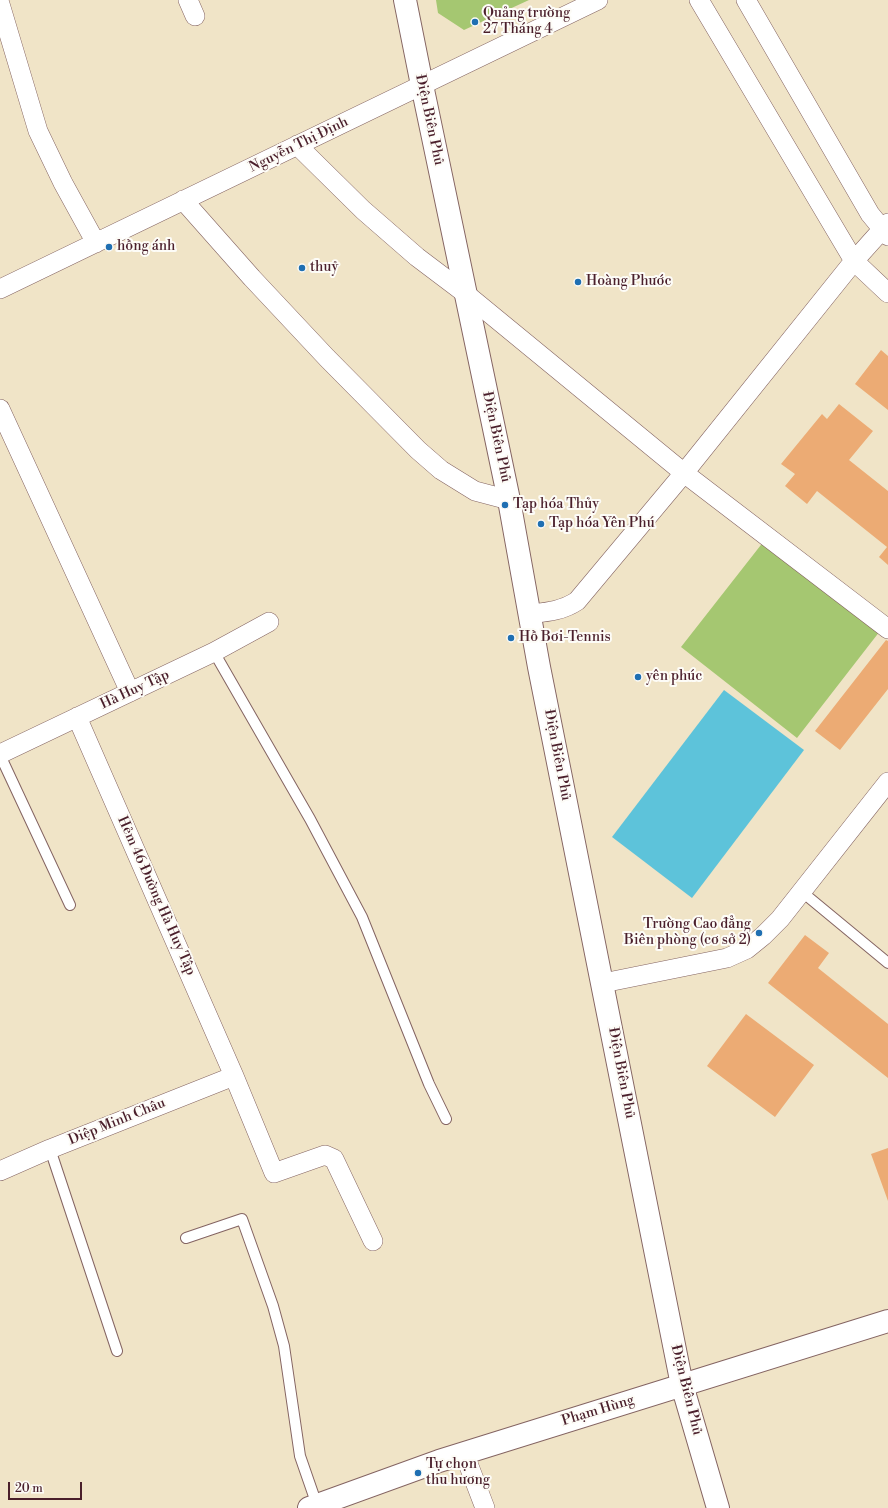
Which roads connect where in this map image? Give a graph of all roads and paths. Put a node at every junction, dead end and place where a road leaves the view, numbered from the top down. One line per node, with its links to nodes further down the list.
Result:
1 (406, 0): 6 (street, Điện Biên Phủ)
2 (598, 0): 6 (street, Nguyễn Thị Định)
3 (699, 0): 11 (street)
4 (746, 0): 9 (street)
5 (0, 4): 10 (street)
6 (422, 85): 7 (street, Nguyễn Thị Định); 14 (street, Điện Biên Phủ)
7 (297, 145): 8 (street, Nguyễn Thị Định); 14 (street)
8 (183, 200): 10 (street, Nguyễn Thị Định); 17 (street)
9 (886, 230): 11 (street)
10 (96, 243): 12 (street, Nguyễn Thị Định)
11 (854, 261): 13 (street); 16 (street)
12 (0, 289)
13 (888, 293)
14 (466, 294): 16 (street); 17 (street, Điện Biên Phủ)
15 (0, 409): 22 (street)
16 (684, 473): 18 (street); 20 (street)
17 (509, 500): 18 (street, Điện Biên Phủ)
18 (530, 614): 29 (street, Điện Biên Phủ)
19 (269, 622): 21 (street, Hà Huy Tập)
20 (888, 629)
21 (214, 652): 22 (street, Hà Huy Tập); 31 (lane)
22 (130, 692): 23 (street, Hà Huy Tập)
23 (77, 717): 24 (street, Hà Huy Tập); 30 (street, Hẻm 46 Đường Hà Huy Tập)
24 (0, 755): 27 (lane)
25 (888, 782): 26 (street)
26 (801, 891): 28 (lane); 29 (street)
27 (70, 905)
28 (888, 963)
29 (603, 983): 38 (street, Điện Biên Phủ)
30 (234, 1076): 32 (street, Diệp Minh Châu); 35 (street, Hẻm 46 Đường Hà Huy Tập)
31 (446, 1120)
32 (50, 1149): 33 (street, Diệp Minh Châu); 37 (lane)
33 (0, 1171)
34 (186, 1238): 40 (lane)
35 (373, 1241)
36 (888, 1321): 38 (street, Phạm Hùng)
37 (117, 1351)
38 (682, 1385): 39 (street, Phạm Hùng); 42 (street, Điện Biên Phủ)
39 (464, 1453): 40 (street, Phạm Hùng); 41 (street)
40 (313, 1507)
41 (485, 1508)
42 (718, 1508)

